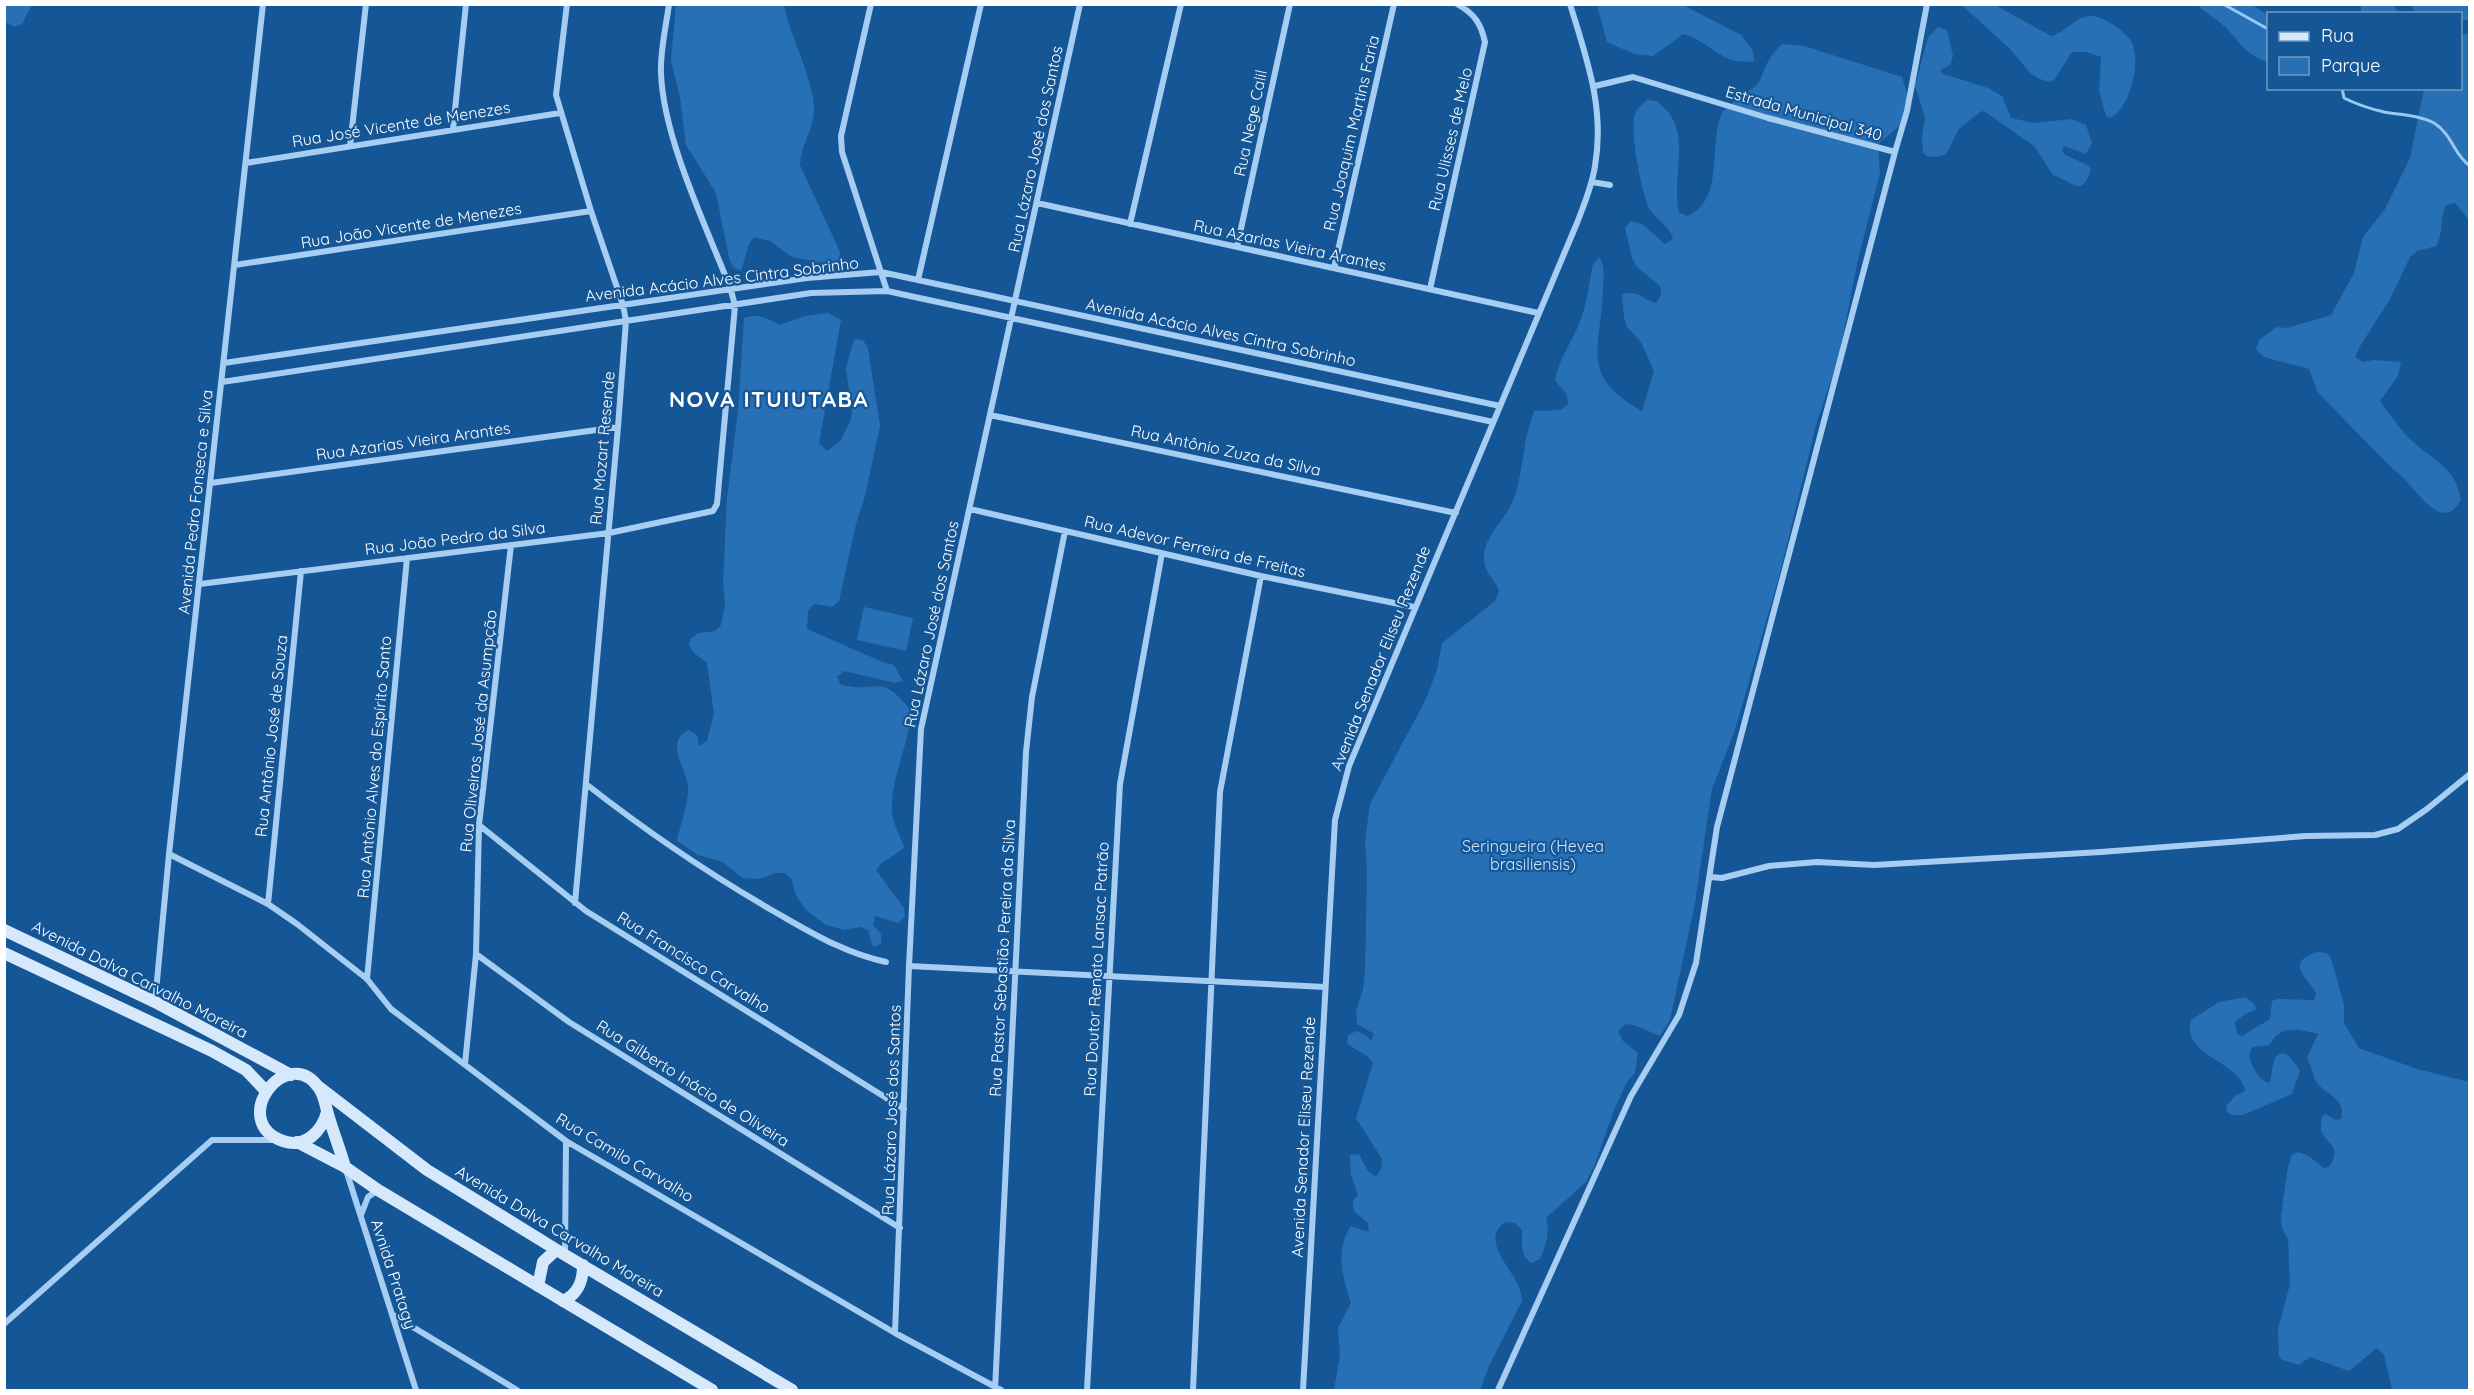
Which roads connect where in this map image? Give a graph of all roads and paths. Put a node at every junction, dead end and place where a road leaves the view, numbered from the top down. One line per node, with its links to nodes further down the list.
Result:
1 (263, 4): 20 (street, Avenida Pedro Fonseca e Silva)
2 (366, 4): 18 (street)
3 (466, 4): 17 (street)
4 (567, 4): 16 (street, Rua Mozart Resende)
5 (669, 4): 32 (street)
6 (871, 4): 29 (street)
7 (981, 4): 30 (street)
8 (1080, 4): 23 (street, Rua Lázaro José dos Santos)
9 (1180, 4): 25 (street)
10 (1290, 4): 26 (street, Rua Nege Calil)
11 (1394, 4): 28 (street, Rua Joaquim Martins Faria)
12 (1458, 4): 31 (street, Rua Ulisses de Melo)
13 (1570, 4): 15 (street, Avenida Senador Eliseu Rezende)
14 (1927, 4): 19 (street, Estrada Municipal 340)
15 (1595, 86): 19 (street, Estrada Municipal 340); 21 (street, Avenida Senador Eliseu Rezende)
16 (560, 113): 17 (street, Rua José Vicente de Menezes); 24 (street, Rua Mozart Resende)
17 (453, 129): 18 (street, Rua José Vicente de Menezes)
18 (350, 146): 20 (street, Rua José Vicente de Menezes)
19 (1895, 152): 62 (street)
20 (246, 163): 27 (street, Avenida Pedro Fonseca e Silva)
21 (1592, 182): 22 (street); 37 (street, Avenida Senador Eliseu Rezende)
22 (1610, 185)
23 (1036, 203): 25 (street, Rua Azarias Vieira Arantes); 34 (street, Rua Lázaro José dos Santos)
24 (591, 211): 27 (street, Rua João Vicente de Menezes); 35 (street, Rua Mozart Resende)
25 (1130, 224): 26 (street, Rua Azarias Vieira Arantes)
26 (1237, 247): 28 (street, Rua Azarias Vieira Arantes)
27 (235, 266): 40 (street, Avenida Pedro Fonseca e Silva)
28 (1334, 268): 31 (street, Rua Azarias Vieira Arantes)
29 (881, 272): 30 (street, Avenida Acácio Alves Cintra Sobrinho); 32 (street, Avenida Acácio Alves Cintra Sobrinho); 33 (street)
30 (918, 280): 34 (street, Avenida Acácio Alves Cintra Sobrinho)
31 (1430, 289): 37 (street, Rua Azarias Vieira Arantes)
32 (731, 290): 35 (street, Avenida Acácio Alves Cintra Sobrinho); 36 (street)
33 (887, 291): 36 (street, Avenida Acácio Alves Cintra Sobrinho); 38 (street, Avenida Acácio Alves Cintra Sobrinho)
34 (1015, 301): 38 (street, Rua Lázaro José dos Santos); 42 (street, Avenida Acácio Alves Cintra Sobrinho)
35 (623, 305): 39 (street, Rua Mozart Resende); 40 (street, Avenida Acácio Alves Cintra Sobrinho)
36 (735, 306): 39 (street, Avenida Acácio Alves Cintra Sobrinho); 50 (street, Rua João Pedro da Silva)
37 (1538, 313): 42 (street, Avenida Senador Eliseu Rezende)
38 (1012, 317): 43 (street, Rua Lázaro José dos Santos); 44 (street, Avenida Acácio Alves Cintra Sobrinho)
39 (626, 321): 41 (street, Avenida Acácio Alves Cintra Sobrinho); 45 (street, Rua Mozart Resende)
40 (224, 363): 41 (street, Avenida Pedro Fonseca e Silva)
41 (222, 382): 46 (street, Avenida Pedro Fonseca e Silva)
42 (1500, 406): 44 (street, Avenida Senador Eliseu Rezende)
43 (990, 415): 47 (street, Rua Lázaro José dos Santos); 48 (street, Rua Antônio Zuza da Silva)
44 (1494, 422): 48 (street, Avenida Senador Eliseu Rezende)
45 (618, 427): 46 (street, Rua Azarias Vieira Arantes); 50 (street, Rua Mozart Resende)
46 (211, 483): 56 (street, Avenida Pedro Fonseca e Silva)
47 (970, 509): 49 (street, Rua Adevor Ferreira de Freitas); 69 (street, Rua Lázaro José dos Santos)
48 (1456, 513): 57 (street, Avenida Senador Eliseu Rezende)
49 (1065, 531): 52 (street, Rua Adevor Ferreira de Freitas); 70 (street, Rua Pastor Sebastião Pereira da Silva)
50 (609, 533): 51 (street, Rua João Pedro da Silva); 59 (street, Rua Mozart Resende)
51 (511, 545): 53 (street, Rua João Pedro da Silva); 60 (street, Rua Oliveiros José da Asumpção)
52 (1162, 553): 55 (street, Rua Adevor Ferreira de Freitas); 71 (street, Rua Doutor Renato Lansac Patrão)
53 (407, 558): 54 (street, Rua João Pedro da Silva); 72 (street, Rua Antônio Alves do Espírito Santo)
54 (301, 571): 56 (street, Rua João Pedro da Silva); 64 (street, Rua Antônio José de Souza)
55 (1261, 576): 57 (street, Rua Adevor Ferreira de Freitas); 73 (street)
56 (200, 584): 61 (street, Avenida Pedro Fonseca e Silva)
57 (1414, 607): 74 (street, Avenida Senador Eliseu Rezende)
58 (2469, 774): 62 (street)
59 (586, 784): 63 (street, Rua Mozart Resende); 68 (street)
60 (479, 825): 63 (street, Rua Francisco Carvalho); 67 (street, Rua Oliveiros José da Asumpção)
61 (169, 854): 64 (street, Rua Camilo Carvalho); 75 (street, Avenida Pedro Fonseca e Silva)
62 (1711, 877): 104 (street)
63 (575, 903): 80 (street, Rua Francisco Carvalho)
64 (268, 904): 72 (street, Rua Camilo Carvalho)
65 (4, 930): 75 (street, Avenida Dalva Carvalho Moreira)
66 (4, 953): 79 (street, Avenida Dalva Carvalho Moreira)
67 (476, 954): 76 (street, Rua Oliveiros José da Asumpção); 88 (street, Rua Gilberto Inácio de Oliveira)
68 (886, 962)
69 (909, 966): 70 (street); 80 (street, Rua Lázaro José dos Santos)
70 (1015, 971): 71 (street); 96 (street, Rua Pastor Sebastião Pereira da Silva)
71 (1110, 976): 73 (street); 101 (street, Rua Doutor Renato Lansac Patrão)
72 (367, 978): 76 (street, Rua Camilo Carvalho)
73 (1212, 983): 74 (street); 102 (street)
74 (1325, 987): 103 (street, Avenida Senador Eliseu Rezende)
75 (155, 1002): 77 (street, Avenida Dalva Carvalho Moreira)
76 (465, 1064): 83 (street, Rua Camilo Carvalho)
77 (291, 1075): 78 (street); 79 (street)
78 (319, 1087): 81 (street); 89 (street, Avenida Dalva Carvalho Moreira)
79 (265, 1090): 82 (street)
80 (904, 1109): 88 (street, Rua Lázaro José dos Santos)
81 (327, 1112): 84 (street); 85 (street)
82 (281, 1141): 84 (street); 94 (street)
83 (566, 1141): 89 (street); 95 (street, Rua Camilo Carvalho)
84 (297, 1142): 85 (street)
85 (345, 1167): 86 (street); 87 (street, Avnida Pratagy)
86 (378, 1190): 87 (street); 91 (street)
87 (361, 1215): 93 (street, Avnida Pratagy)
88 (900, 1228): 95 (street, Rua Lázaro José dos Santos)
89 (560, 1253): 90 (street, Avenida Dalva Carvalho Moreira); 91 (street)
90 (583, 1265): 92 (street); 100 (street, Avenida Dalva Carvalho Moreira)
91 (538, 1286): 92 (street)
92 (563, 1301): 99 (street)
93 (393, 1315): 97 (street, Avnida Pratagy); 98 (street)
94 (4, 1324)
95 (895, 1333): 96 (street, Rua Camilo Carvalho)
96 (997, 1389)
97 (416, 1390)
98 (517, 1390)
99 (712, 1390)
100 (792, 1390)
101 (1087, 1390)
102 (1193, 1390)
103 (1303, 1390)
104 (1498, 1390)

